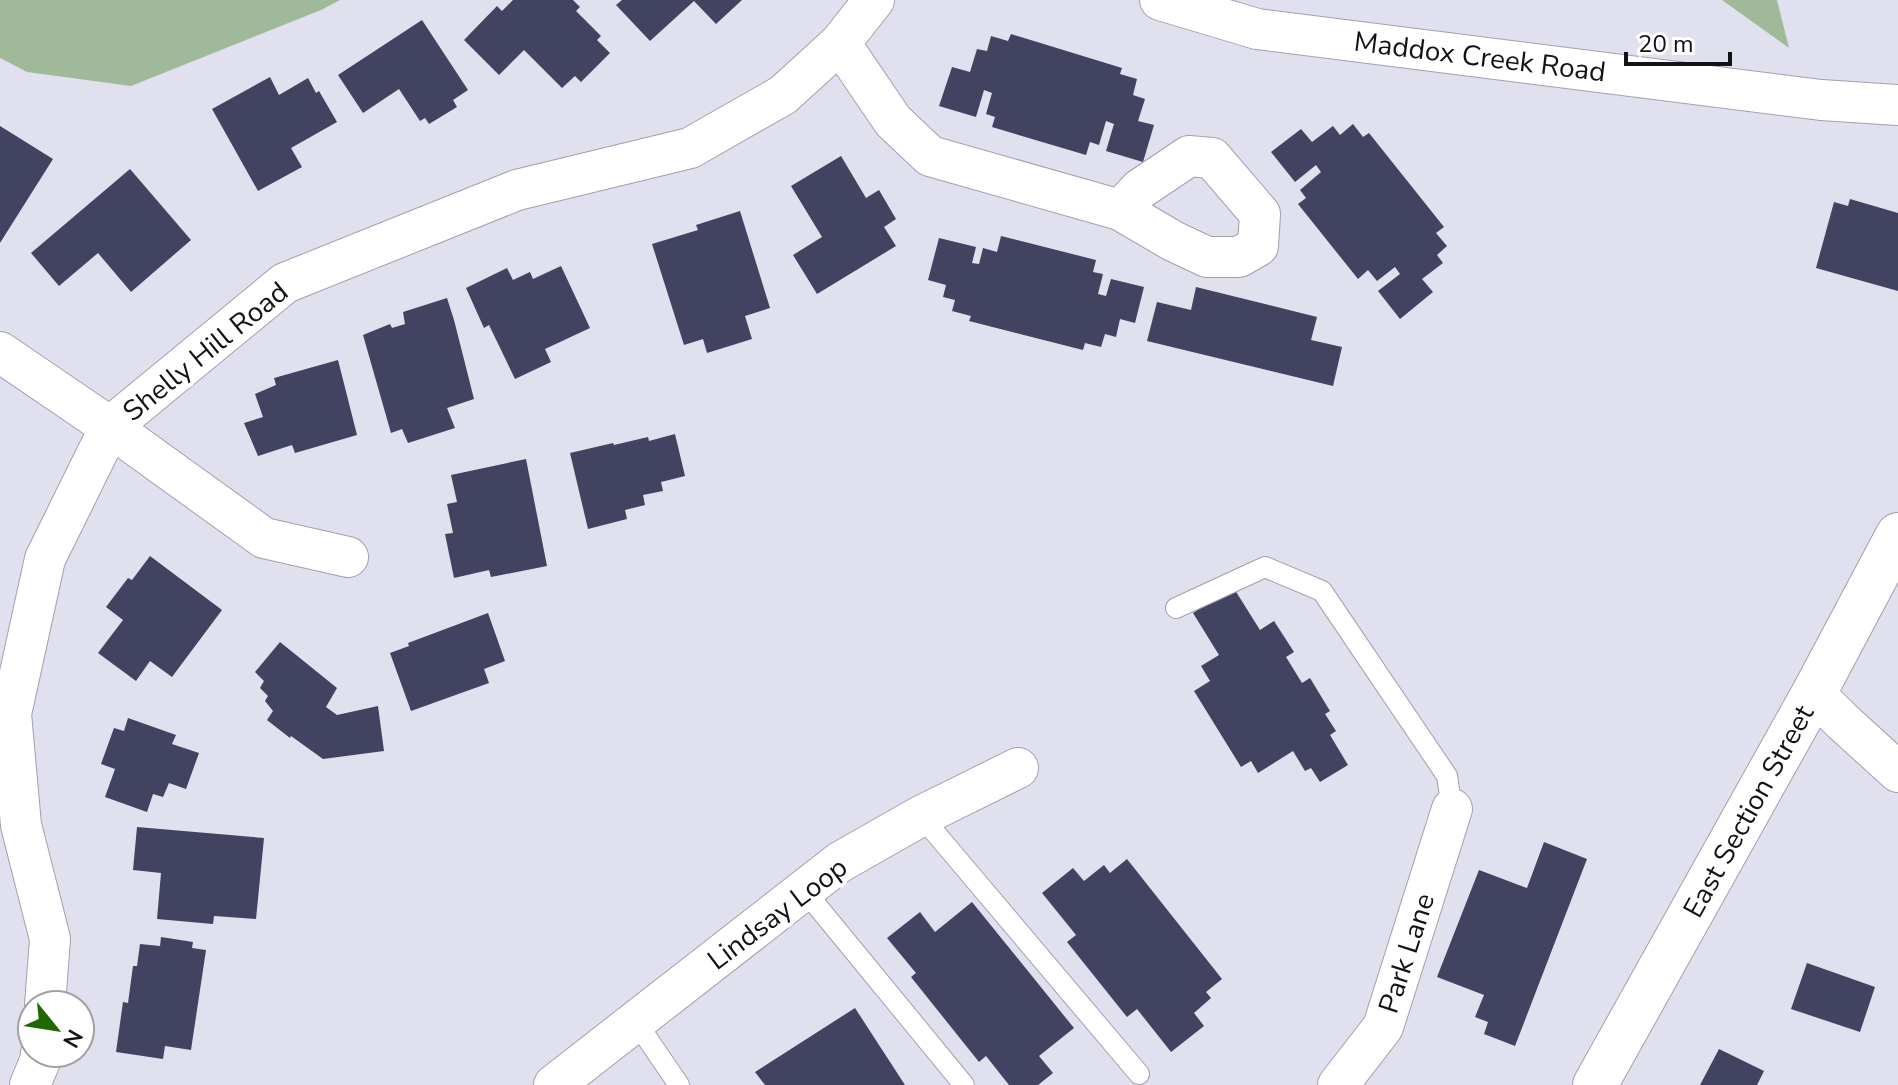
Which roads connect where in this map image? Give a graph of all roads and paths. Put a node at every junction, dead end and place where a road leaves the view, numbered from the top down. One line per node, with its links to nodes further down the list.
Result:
1 (874, 0): 3 (street, Shelly Hill Road)
2 (1160, 0): 4 (street, Maddox Creek Road)
3 (840, 43): 5 (street); 7 (street, Shelly Hill Road)
4 (1898, 105)
5 (1120, 210)
6 (0, 352): 7 (street)
7 (110, 427): 9 (street); 17 (street, Shelly Hill Road)
8 (1898, 535): 11 (street, East Section Street)
9 (348, 557)
10 (1176, 608): 14 (lane)
11 (1814, 693): 13 (street); 24 (street, East Section Street)
12 (1018, 768): 15 (street, Lindsay Loop)
13 (1898, 772)
14 (1452, 809): 23 (street, Park Lane)
15 (921, 816): 16 (street, Lindsay Loop); 19 (lane)
16 (804, 890): 18 (street, Lindsay Loop); 22 (lane)
17 (46, 989)
18 (636, 1022): 20 (street, Lindsay Loop); 21 (lane)
19 (1139, 1074)
20 (554, 1085)
21 (679, 1085)
22 (964, 1085)
23 (1338, 1085)
24 (1595, 1085)

